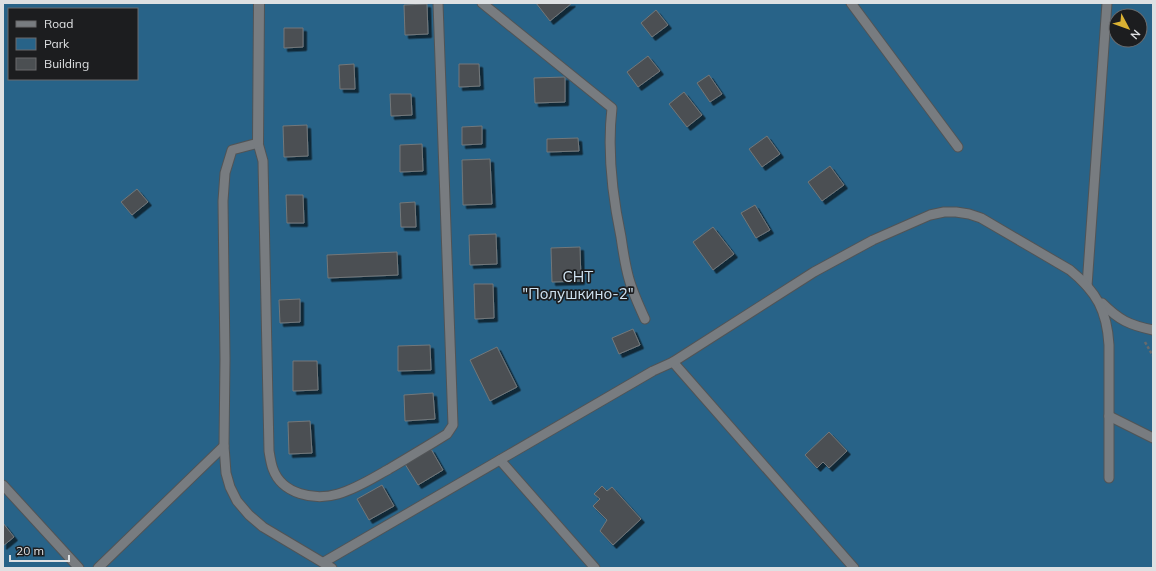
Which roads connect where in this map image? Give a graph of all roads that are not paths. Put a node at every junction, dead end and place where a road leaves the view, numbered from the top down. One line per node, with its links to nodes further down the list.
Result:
1 (259, 3): 6 (street)
2 (438, 3): 6 (lane)
3 (482, 3): 10 (lane)
4 (851, 3): 7 (lane)
5 (1107, 3): 8 (lane)
6 (258, 143): 15 (lane)
7 (958, 147)
8 (1087, 286): 9 (lane); 12 (lane)
9 (1096, 298): 11 (lane); 13 (lane)
10 (645, 319)
11 (1153, 330)
12 (673, 362): 16 (lane); 24 (lane)
13 (1109, 416): 14 (lane); 17 (lane)
14 (1153, 438)
15 (224, 446): 19 (lane); 21 (lane)
16 (500, 460): 19 (lane); 23 (lane)
17 (1109, 478)
18 (3, 485): 20 (lane)
19 (324, 562): 22 (lane)
20 (79, 568)
21 (98, 568)
22 (332, 568)
23 (595, 568)
24 (854, 568)

